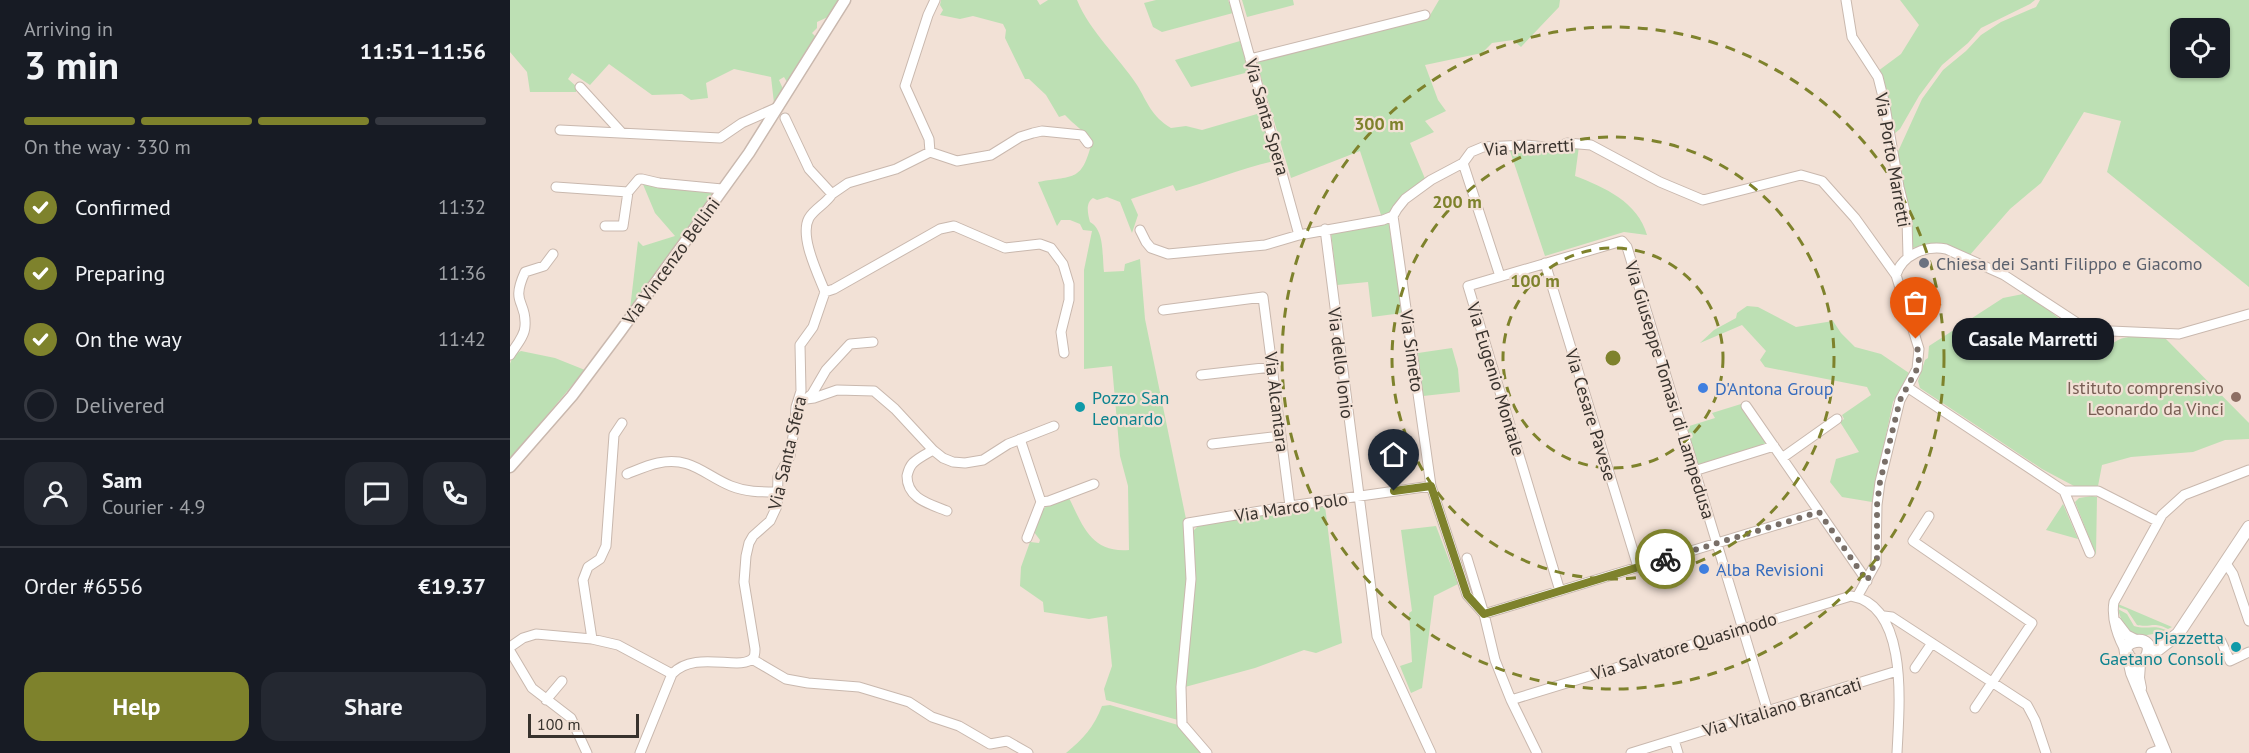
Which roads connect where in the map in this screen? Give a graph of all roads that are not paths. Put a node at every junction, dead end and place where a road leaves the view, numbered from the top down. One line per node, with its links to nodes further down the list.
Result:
1 (845, 0): 8 (street, Via Vincenzo Bellini)
2 (936, 0): 13 (street)
3 (1234, 0): 6 (street, Via Santa Spera)
4 (1846, 0): 26 (street, Via Porto Marretti)
5 (1425, 15): 6 (street)
6 (1250, 59): 23 (street, Via Santa Spera)
7 (580, 87): 11 (street)
8 (778, 107): 11 (street); 16 (street, Via Vincenzo Bellini)
9 (785, 118): 18 (street)
10 (560, 130): 11 (street)
11 (622, 134)
12 (1088, 143): 13 (street)
13 (930, 152): 18 (street)
14 (1463, 163): 19 (street, Via Marretti); 28 (street, Via Marretti); 29 (street)
15 (556, 187): 17 (street)
16 (722, 189): 17 (street); 50 (street, Via Vincenzo Bellini)
17 (628, 192): 20 (street)
18 (832, 194): 30 (street)
19 (1393, 216): 21 (street); 55 (street, Via Simeto)
20 (605, 226)
21 (1325, 229): 23 (street); 58 (street, Via dello Ionio)
22 (1140, 230): 23 (street)
23 (1299, 234)
24 (1622, 242): 27 (street, Via Eugenio Montale); 51 (street, Via Giuseppe Tomasi di Lampedusa)
25 (553, 254): 35 (street)
26 (1908, 256): 28 (street); 32 (street)
27 (1545, 263): 29 (street, Via Eugenio Montale); 71 (street, Via Cesare Pavese)
28 (1896, 275): 38 (street, Via Marretti)
29 (1500, 276): 73 (street, Via Eugenio Montale)
30 (825, 292): 34 (street); 39 (street, Via Santa Sfera)
31 (1163, 310): 36 (street, Via Alcantara)
32 (2249, 314)
33 (873, 342): 39 (street)
34 (1064, 353)
35 (510, 355)
36 (1272, 367): 37 (street); 44 (street, Via Alcantara)
37 (1201, 375)
38 (1908, 387): 57 (street); 72 (street, Via Marretti)
39 (802, 399): 48 (street); 56 (street, Via Santa Sfera)
40 (1746, 406): 47 (street)
41 (1837, 419): 49 (street)
42 (622, 423): 81 (street)
43 (1054, 426): 45 (street)
44 (1281, 436): 46 (street); 60 (street, Via Alcantara)
45 (1020, 439): 48 (street); 59 (street)
46 (1212, 444)
47 (1774, 446): 49 (street); 51 (street)
48 (933, 450): 61 (street)
49 (1782, 458): 62 (street)
50 (510, 467)
51 (1694, 471): 67 (street, Via Giuseppe Tomasi di Lampedusa)
52 (2249, 471): 64 (street)
53 (627, 474): 56 (street)
54 (1094, 484): 59 (street)
55 (1431, 486): 58 (street, Via Marco Polo); 75 (street, Via Simeto)
56 (776, 492): 88 (street, Via Santa Sfera)
57 (2064, 492): 64 (street); 68 (street)
58 (1358, 496): 60 (street, Via Marco Polo); 106 (street, Via dello Ionio)
59 (1041, 502): 66 (street)
60 (1290, 506): 105 (street, Via Marco Polo)
61 (947, 511)
62 (1819, 512): 67 (street); 72 (street)
63 (1929, 516): 94 (street)
64 (2157, 521): 77 (street)
65 (2249, 527): 70 (main road)
66 (1027, 538)
67 (1716, 543): 71 (street); 80 (street, Via Giuseppe Tomasi di Lampedusa)
68 (2090, 553)
69 (1467, 558): 75 (street)
70 (2226, 562): 78 (main road); 79 (street)
71 (1638, 567): 73 (street)
72 (1867, 581): 74 (street, Via Marretti)
73 (1560, 591): 75 (street)
74 (1857, 597): 76 (street); 80 (street, Via Salvatore Quasimodo)
75 (1484, 614): 97 (street)
76 (1884, 616): 84 (street); 91 (street)
77 (2114, 618): 82 (street); 87 (street)
78 (2188, 619): 82 (main road); 89 (main road)
79 (2249, 621)
80 (1742, 629): 97 (street, Via Salvatore Quasimodo); 99 (street, Via Giuseppe Tomasi di Lampedusa)
81 (592, 639): 85 (street); 92 (street)
82 (2139, 640): 87 (main road); 89 (main road)
83 (2221, 641): 86 (street)
84 (1932, 642): 90 (street); 94 (street)
85 (512, 650): 96 (street)
86 (2249, 652)
87 (2127, 655): 89 (main road); 95 (main road)
88 (752, 659): 92 (street); 104 (street)
89 (2144, 659): 95 (main road)
90 (1915, 668)
91 (1898, 671): 99 (street, Via Vitaliano Brancati); 110 (street)
92 (672, 674): 103 (street)
93 (562, 681): 96 (street)
94 (1992, 682): 98 (street); 111 (street)
95 (2140, 688): 101 (main road)
96 (546, 700): 102 (street)
97 (1511, 700): 107 (street)
98 (1975, 708)
99 (1768, 712): 100 (street, Via Vitaliano Brancati)
100 (1674, 740): 108 (street, Via Vitaliano Brancati); 109 (street)
101 (2165, 751): 112 (street)
102 (587, 753)
103 (640, 753)
104 (1028, 753)
105 (1208, 753)
106 (1431, 753)
107 (1538, 753)
108 (1631, 753)
109 (1678, 753)
110 (1898, 753)
111 (2046, 753)
112 (2151, 753)

